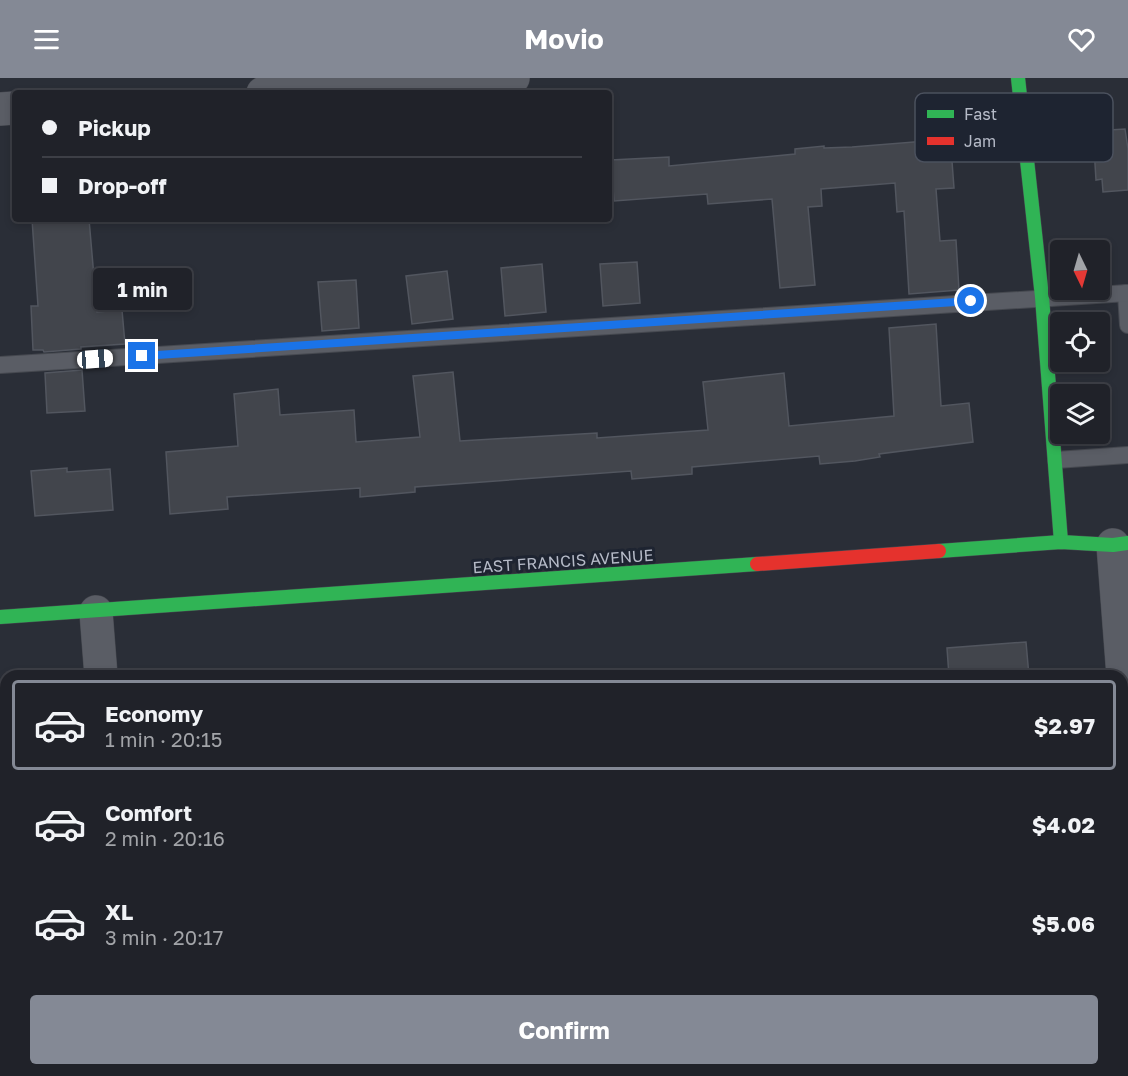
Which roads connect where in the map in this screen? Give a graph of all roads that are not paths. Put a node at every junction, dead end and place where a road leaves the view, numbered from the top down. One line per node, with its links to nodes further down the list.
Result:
1 (513, 78): 3 (street)
2 (1018, 78): 4 (main road)
3 (313, 90)
4 (1020, 93)
5 (1027, 162): 7 (main road)
6 (1127, 293): 7 (lane); 8 (lane)
7 (1042, 297): 9 (lane); 11 (main road)
8 (1128, 325)
9 (0, 365)
10 (1128, 455): 11 (lane)
11 (1056, 460): 12 (main road)
12 (1061, 542): 13 (main road, EAST FRANCIS AVENUE); 14 (main road, EAST FRANCIS AVENUE)
13 (1121, 544): 17 (street)
14 (96, 612): 15 (main road, EAST FRANCIS AVENUE); 16 (street)
15 (0, 618)
16 (101, 670)
17 (1125, 670)

